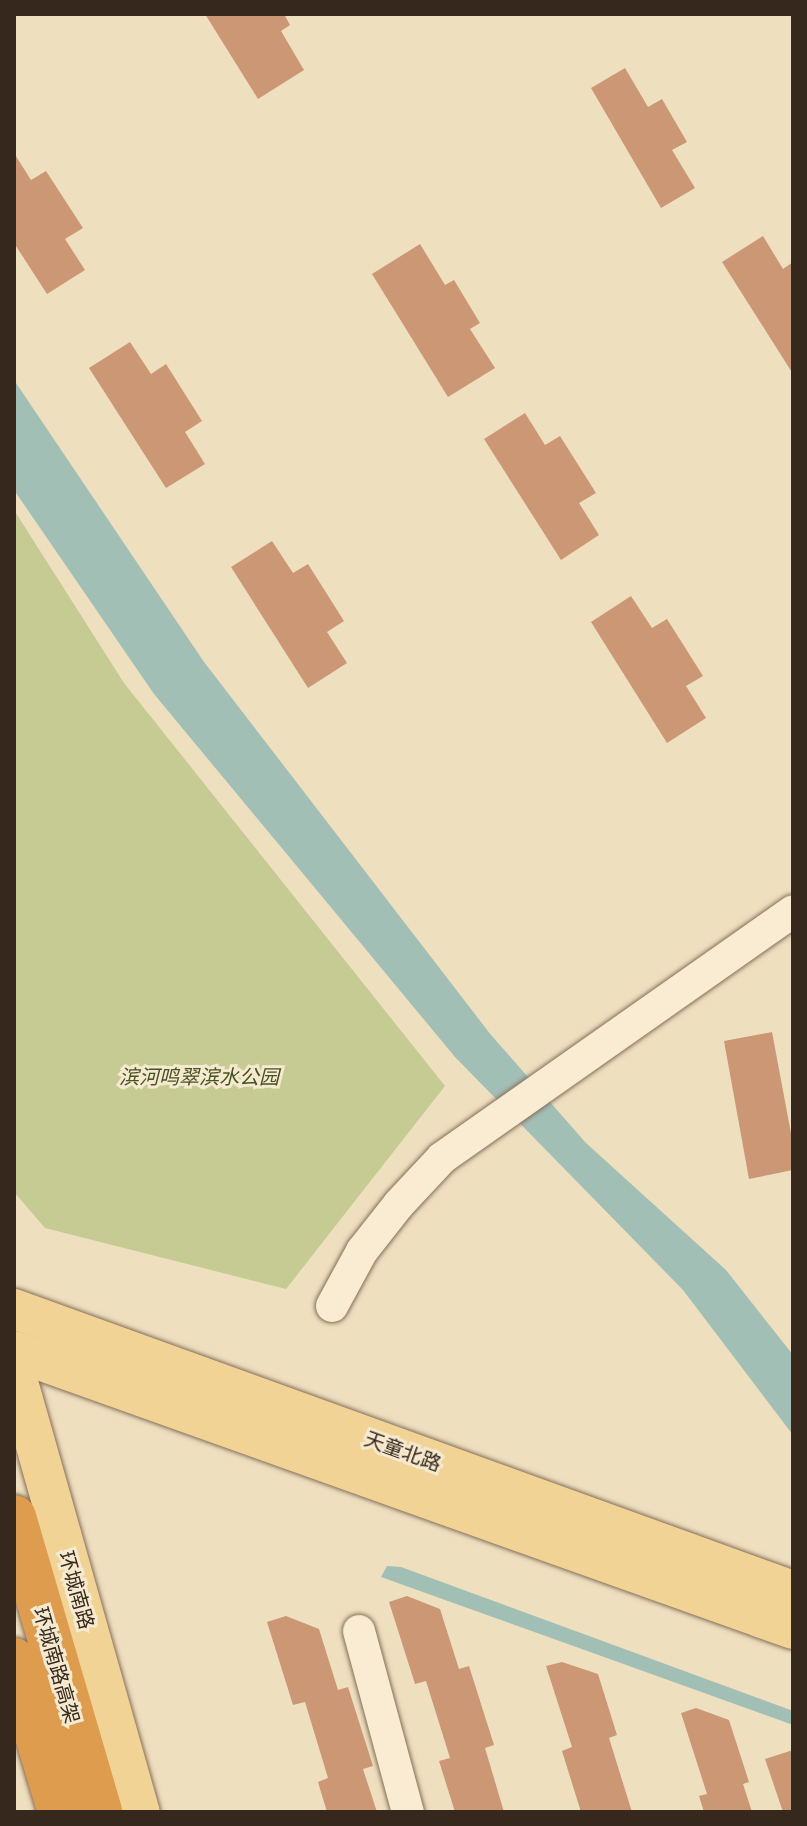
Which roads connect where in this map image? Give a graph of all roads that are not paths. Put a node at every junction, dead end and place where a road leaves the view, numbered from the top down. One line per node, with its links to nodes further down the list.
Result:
1 (789, 924): 2 (street)
2 (332, 1306)
3 (14, 1309): 7 (main road, 天童北路)
4 (14, 1351): 7 (main road, 天童北路)
5 (14, 1368): 14 (main road, 环城南路)
6 (14, 1517): 13 (highway, 环城南路高架)
7 (557, 1526): 8 (main road, 天童北路); 9 (main road, 天童北路)
8 (793, 1591)
9 (793, 1629)
10 (359, 1631): 15 (street)
11 (14, 1660): 12 (highway, 环城南路高架)
12 (60, 1812)
13 (100, 1812)
14 (140, 1812)
15 (408, 1812)

